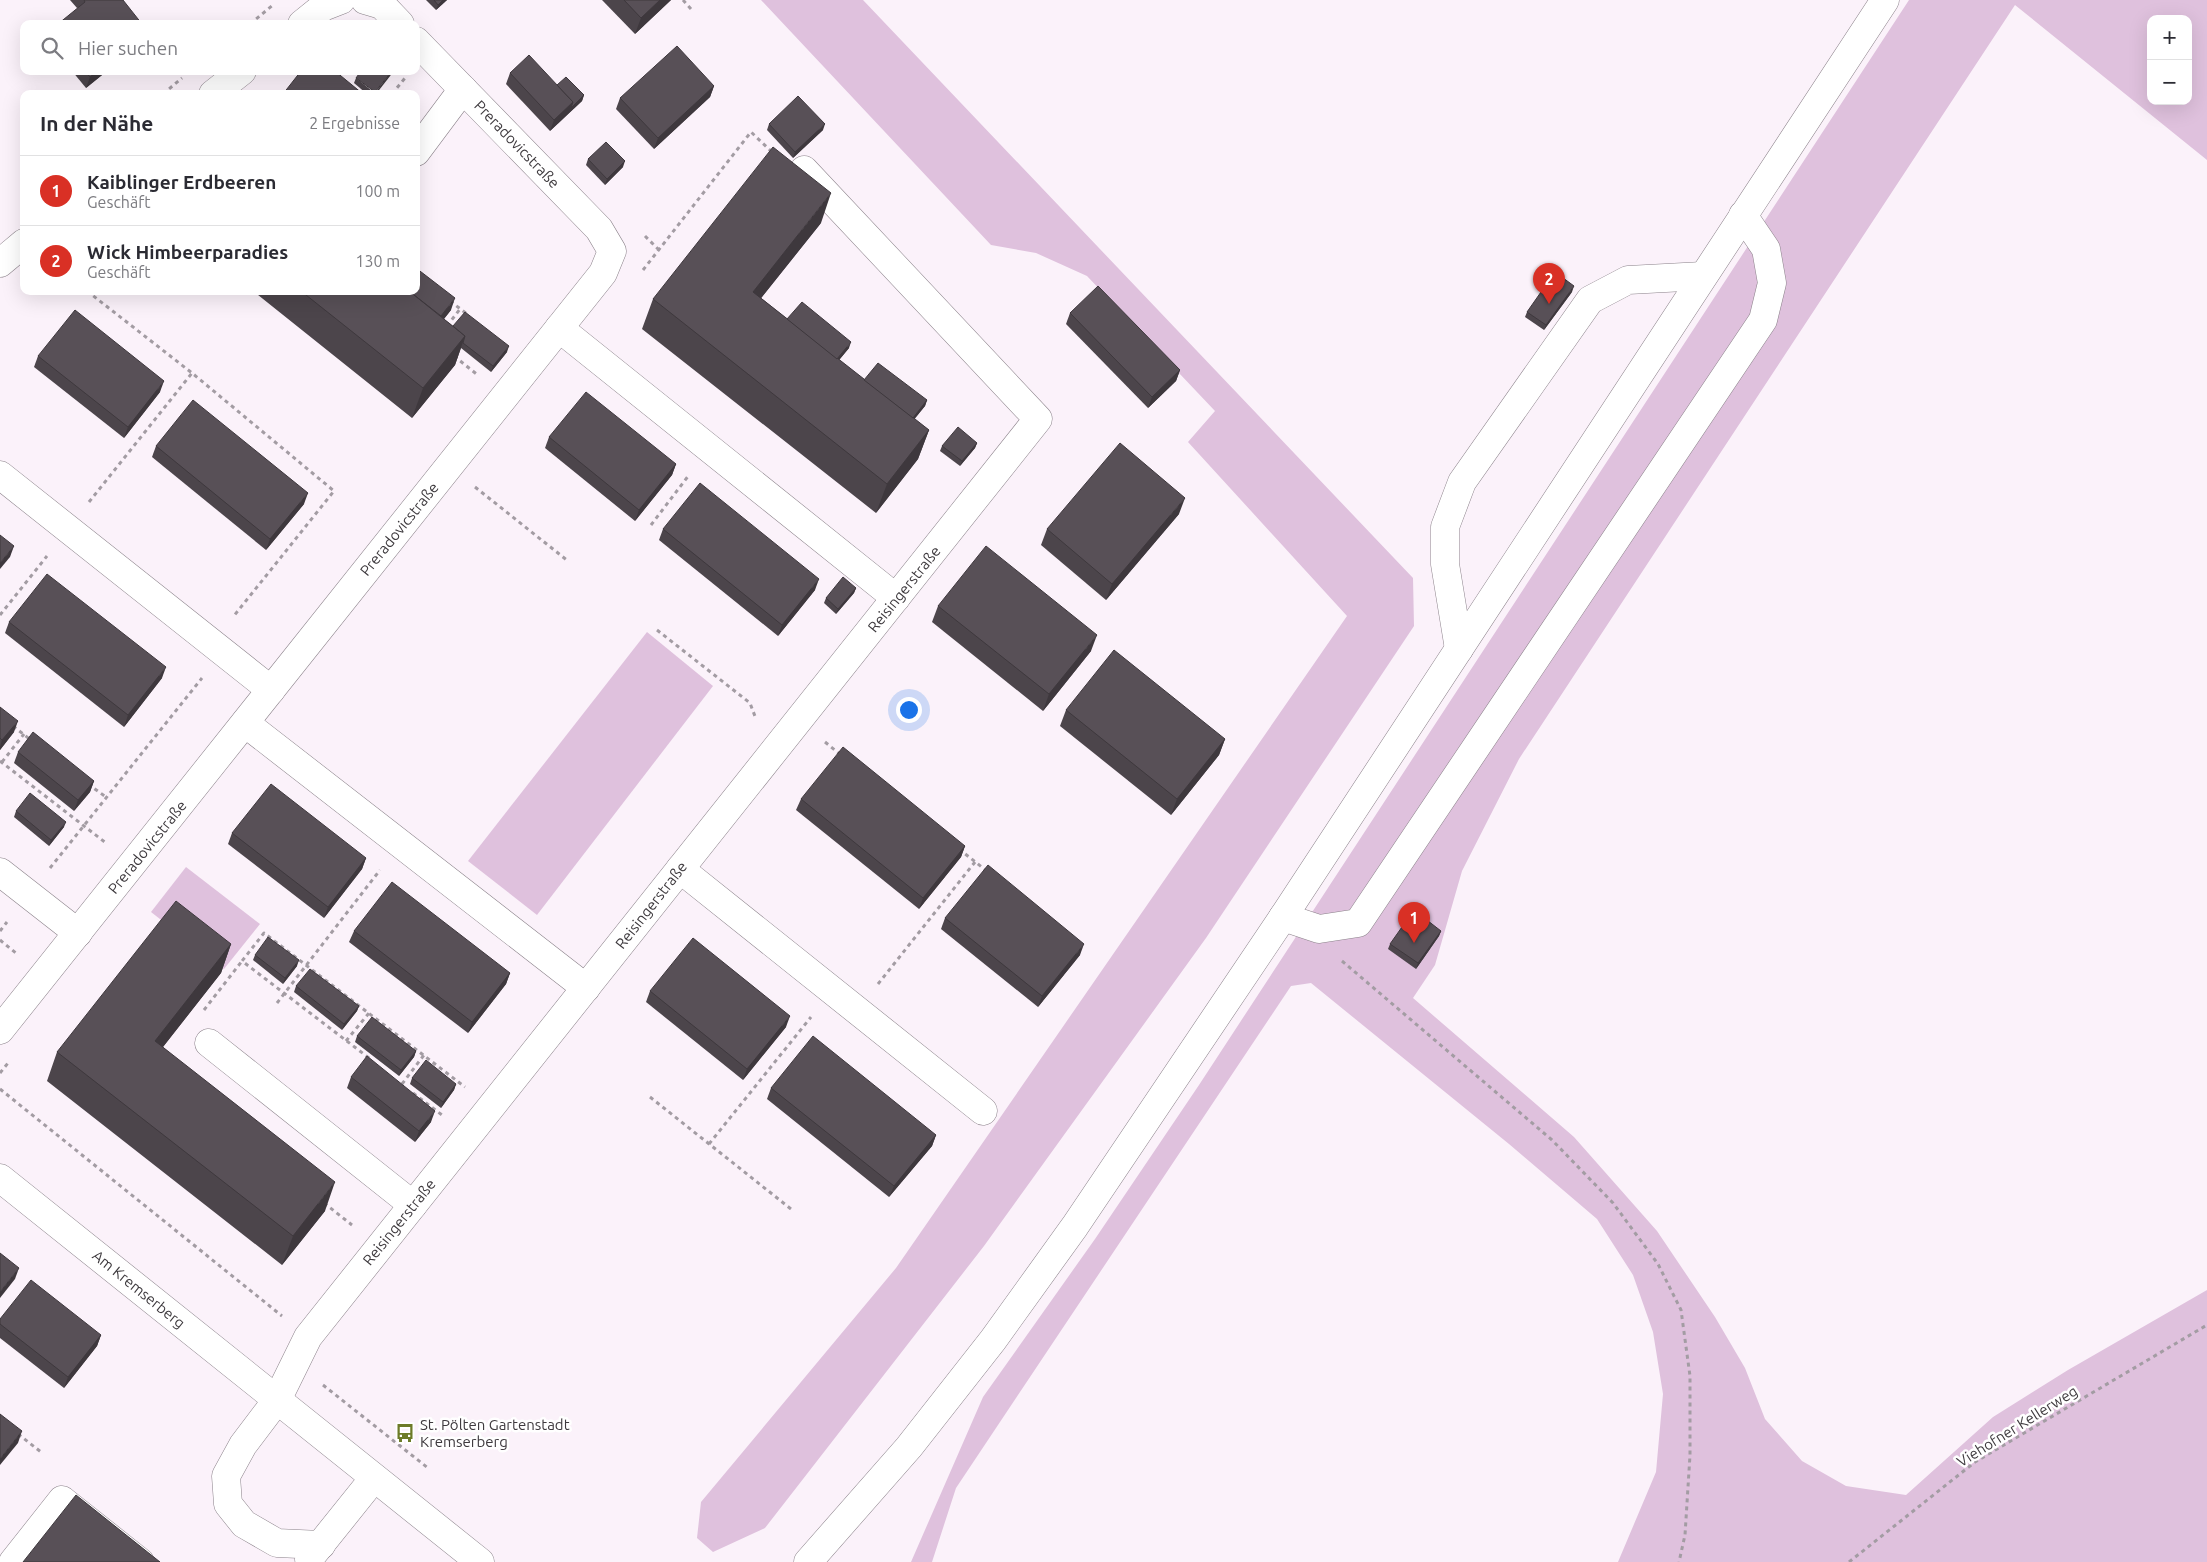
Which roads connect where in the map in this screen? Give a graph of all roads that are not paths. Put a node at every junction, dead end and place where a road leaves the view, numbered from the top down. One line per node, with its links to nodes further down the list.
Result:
1 (341, 0): 4 (street)
2 (364, 0): 5 (street)
3 (1885, 0): 12 (street)
4 (307, 20)
5 (396, 20)
6 (420, 45): 8 (street, Preradovicstraße)
7 (237, 75): 9 (street)
8 (463, 89): 10 (street); 16 (street, Preradovicstraße)
9 (218, 90)
10 (420, 147)
11 (804, 170): 18 (street, Reisingerstraße)
12 (1743, 215): 15 (street); 24 (street)
13 (20, 246): 14 (street)
14 (0, 262)
15 (1703, 276): 19 (street); 19 (street)
16 (559, 328): 18 (street); 20 (street, Preradovicstraße)
17 (0, 476): 20 (street)
18 (896, 598): 22 (street, Reisingerstraße)
19 (1460, 649): 24 (street)
20 (271, 690): 21 (street, Preradovicstraße)
21 (245, 723): 25 (street, Preradovicstraße); 26 (street)
22 (680, 870): 26 (street, Reisingerstraße); 29 (street)
23 (0, 872): 25 (street)
24 (1283, 917): 38 (street)
25 (78, 933): 27 (street, Preradovicstraße)
26 (586, 988): 31 (street, Reisingerstraße)
27 (0, 1030)
28 (209, 1044): 31 (street)
29 (983, 1111)
30 (0, 1178): 32 (street, Am Kremserberg)
31 (413, 1205): 32 (street, Reisingerstraße)
32 (277, 1400): 33 (street, Am Kremserberg); 34 (street)
33 (374, 1478): 34 (street); 37 (street, Am Kremserberg)
34 (314, 1553)
35 (13, 1562): 36 (street)
36 (140, 1562)
37 (480, 1562)
38 (808, 1562)

